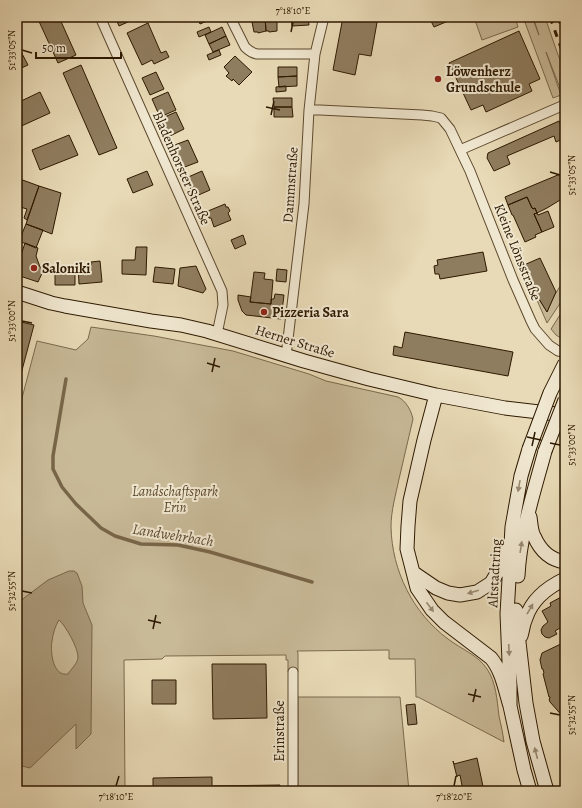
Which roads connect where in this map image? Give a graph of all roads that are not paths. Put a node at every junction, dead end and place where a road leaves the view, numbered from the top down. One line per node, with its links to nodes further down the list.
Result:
1 (100, 17): 9 (street, Bladenhorster Straße)
2 (230, 17): 4 (street)
3 (324, 17): 4 (street, Dammstraße)
4 (315, 54): 6 (street, Dammstraße)
5 (564, 106): 7 (street)
6 (309, 110): 7 (street, Kleine Lönsstraße); 11 (street, Dammstraße)
7 (460, 150): 10 (street, Kleine Lönsstraße)
8 (17, 292): 9 (main road, Herner Straße)
9 (217, 334): 11 (main road, Herner Straße)
10 (565, 353)
11 (286, 356): 13 (main road, Herner Straße)
12 (565, 363): 17 (main road, Altstadtring, one-way to 17, bridge)
13 (436, 395): 15 (main road, Herner Straße); 19 (main road)
14 (565, 400): 16 (main road, Altstadtring, bridge)
15 (565, 415)
16 (529, 512): 18 (main road); 21 (main road, Altstadtring, one-way to 16)
17 (512, 527): 19 (main road, one-way to 19); 23 (main road, Altstadtring, one-way to 23)
18 (565, 562)
19 (414, 573): 23 (main road, one-way to 23)
20 (565, 579): 21 (main road, one-way to 20)
21 (519, 642): 26 (main road, Altstadtring, one-way to 21)
22 (292, 672): 24 (street, Erinstraße)
23 (510, 706): 25 (main road, Altstadtring)
24 (293, 791)
25 (530, 791)
26 (547, 791)

